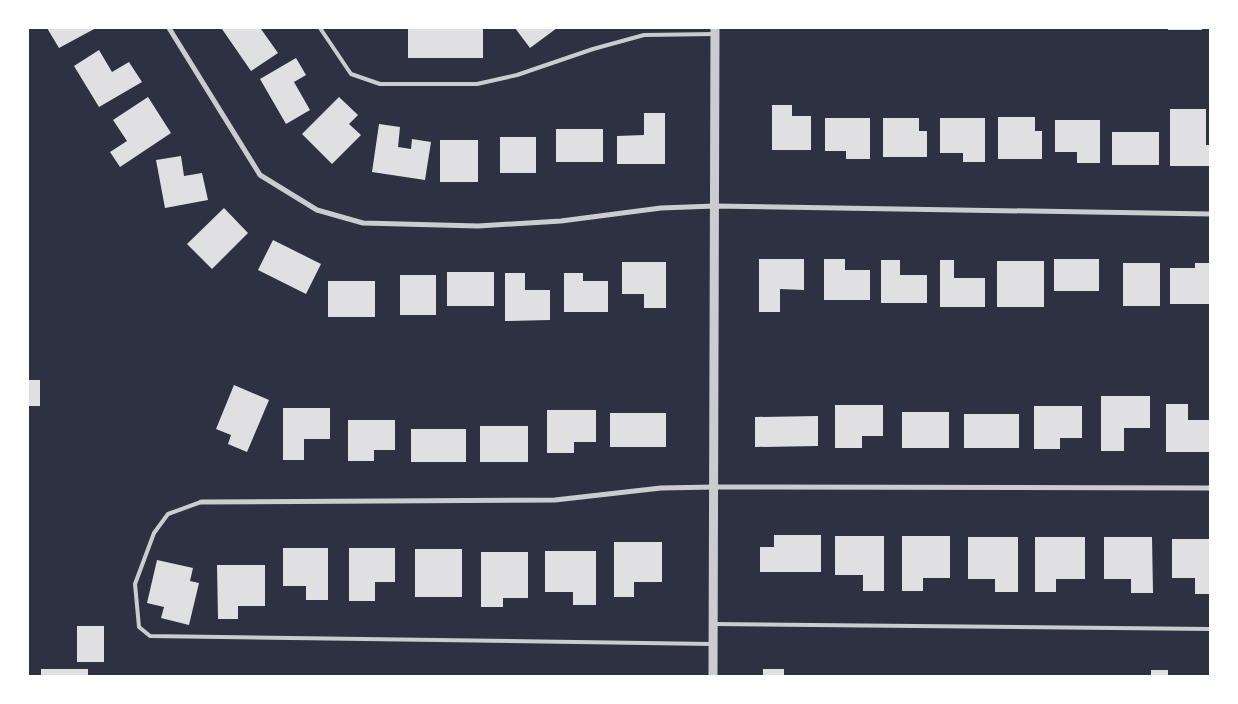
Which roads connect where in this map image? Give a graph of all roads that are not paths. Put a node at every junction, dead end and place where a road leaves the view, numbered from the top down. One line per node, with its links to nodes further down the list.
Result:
1 (169, 28): 4 (street)
2 (320, 28): 3 (lane)
3 (715, 31): 4 (street)
4 (715, 206): 5 (street); 6 (street)
5 (1210, 214)
6 (714, 487): 7 (street); 8 (street); 9 (street)
7 (1210, 488)
8 (201, 502): 11 (lane)
9 (713, 624): 10 (lane); 11 (street)
10 (1210, 629)
11 (713, 644): 12 (street)
12 (713, 676)

